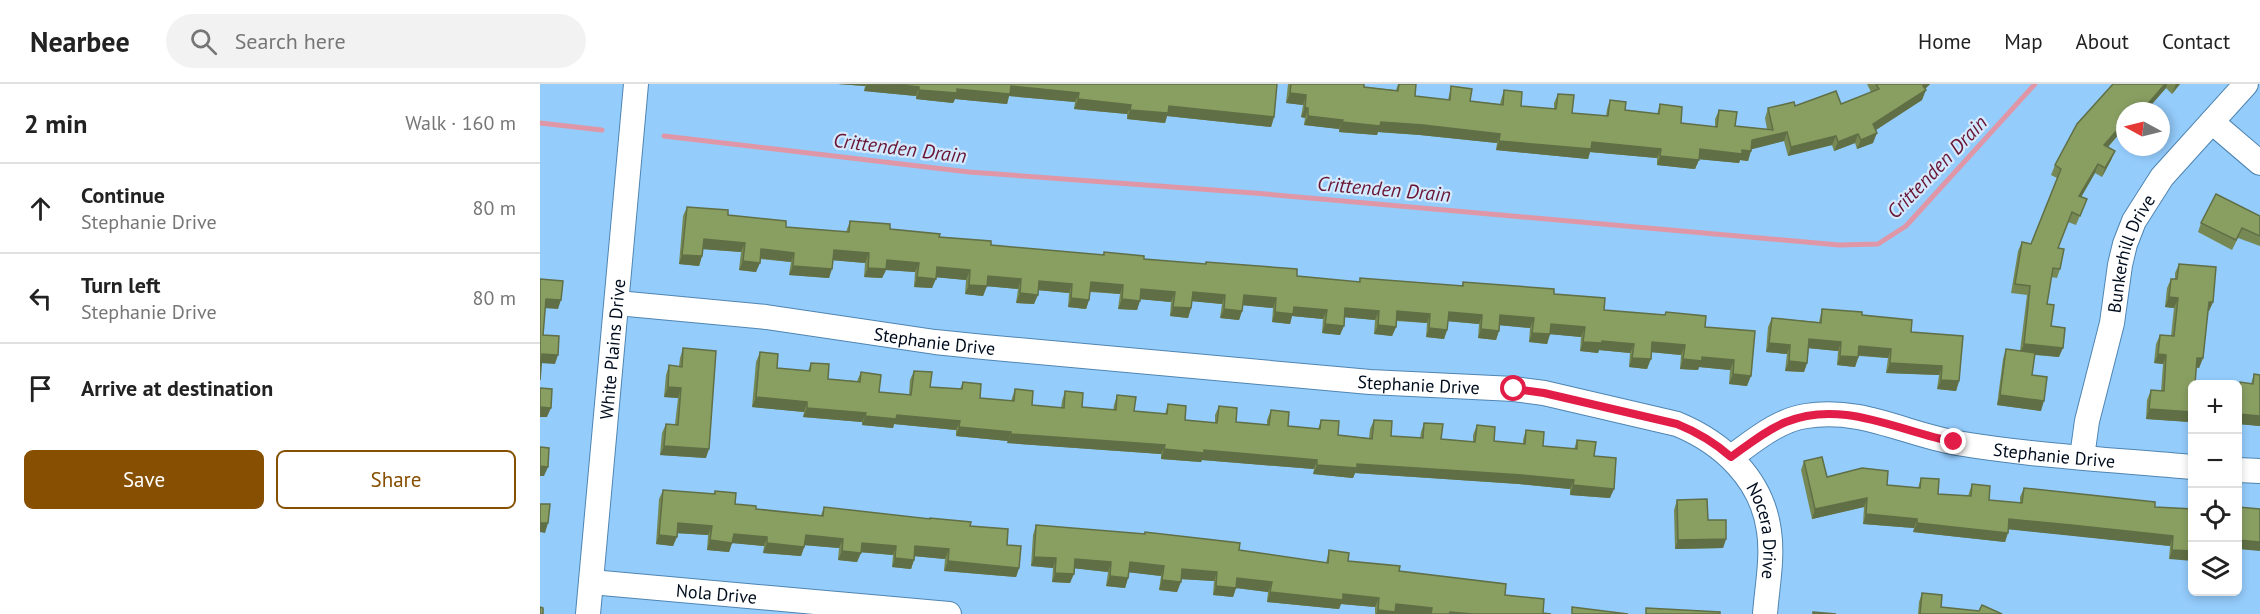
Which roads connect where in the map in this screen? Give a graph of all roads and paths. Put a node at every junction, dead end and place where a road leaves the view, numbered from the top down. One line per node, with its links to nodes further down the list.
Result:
1 (636, 84): 5 (street, White Plains Drive)
2 (2246, 84): 3 (street, Bunkerhill Drive)
3 (2212, 122): 4 (street); 7 (street, Bunkerhill Drive)
4 (2260, 163)
5 (617, 303): 6 (street, Stephanie Drive); 11 (street, White Plains Drive)
6 (1731, 457): 7 (street, Stephanie Drive); 15 (street, Nocera Drive)
7 (2082, 457): 8 (street, Stephanie Drive)
8 (2188, 467)
9 (2242, 470): 10 (street)
10 (2260, 471)
11 (591, 582): 12 (street, Nola Drive); 13 (street, White Plains Drive)
12 (877, 611): 14 (street, Nola Drive)
13 (588, 614)
14 (949, 614)
15 (1765, 614)

